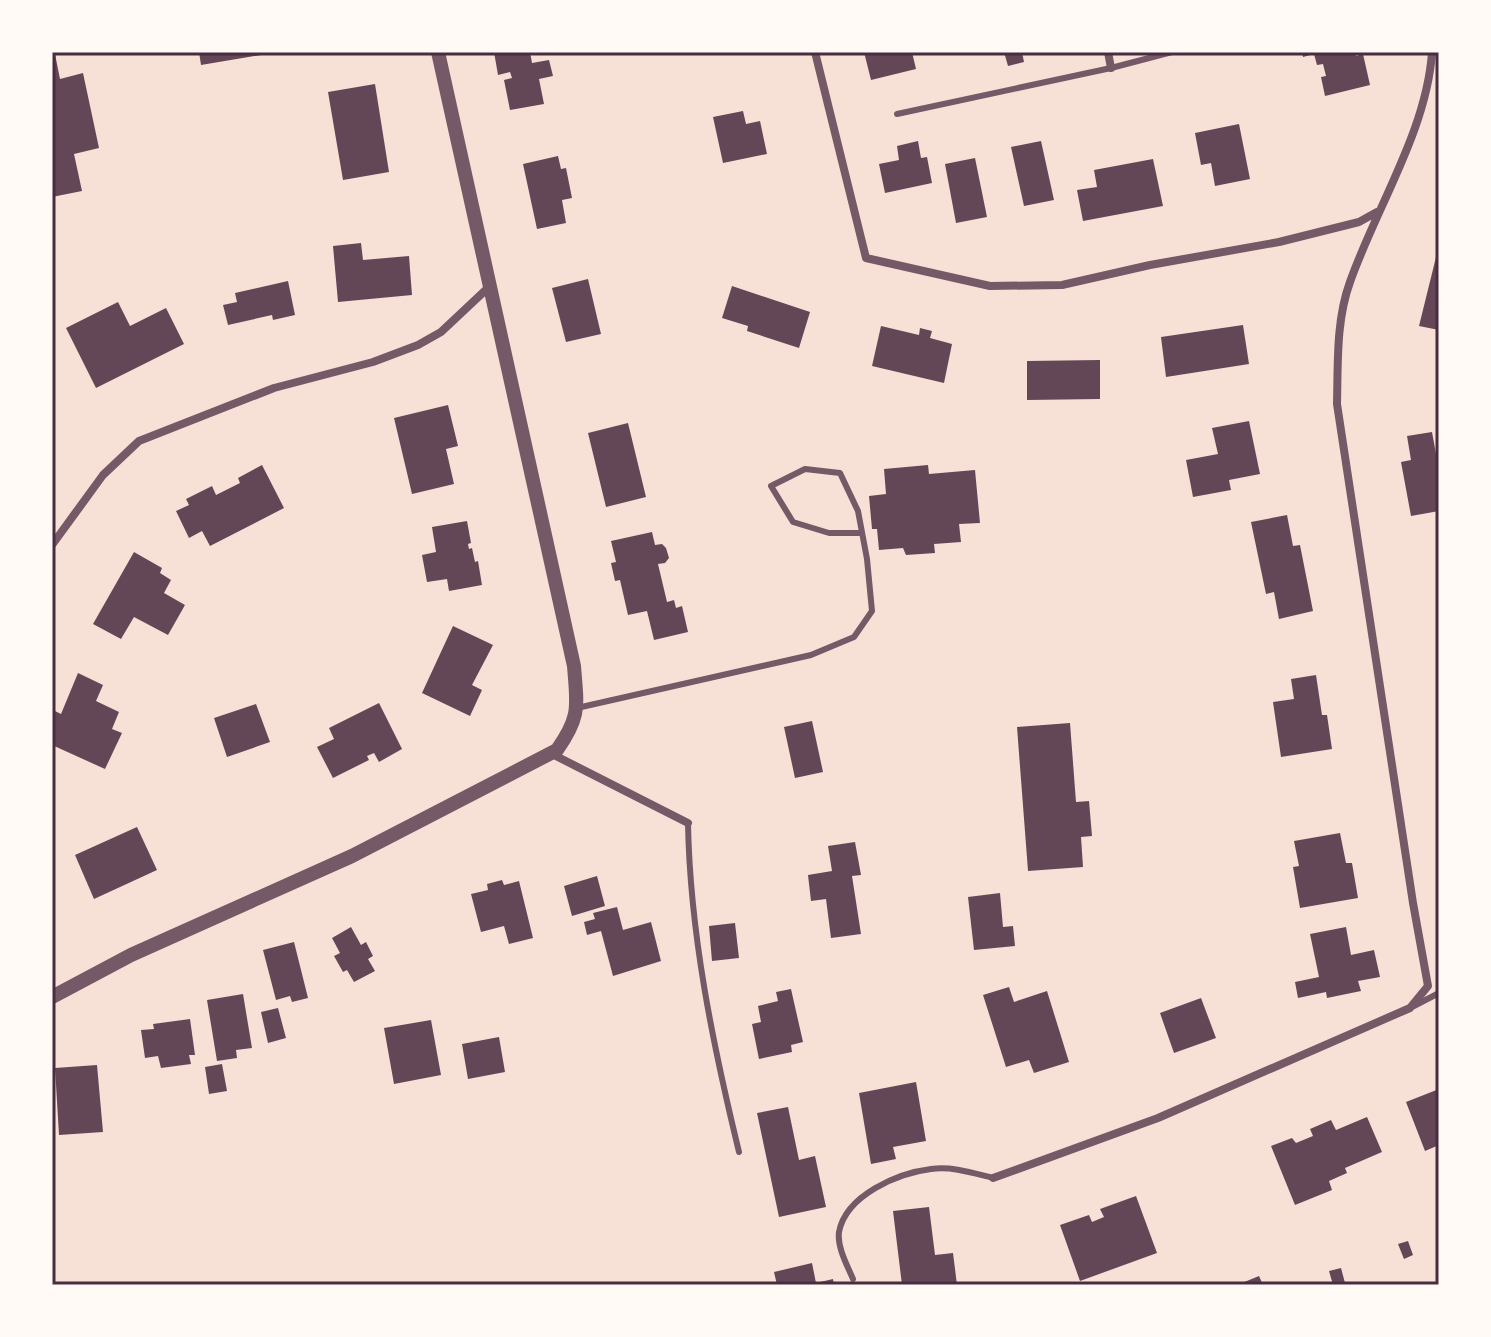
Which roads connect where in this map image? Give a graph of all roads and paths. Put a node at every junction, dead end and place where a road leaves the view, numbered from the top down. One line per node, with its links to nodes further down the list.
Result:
1 (438, 52): 9 (street)
2 (815, 52): 8 (street)
3 (1108, 52): 6 (street)
4 (1172, 52): 6 (lane)
5 (1432, 52): 8 (street)
6 (1111, 68): 7 (lane)
7 (897, 114)
8 (1377, 211): 17 (street)
9 (491, 285): 11 (street); 12 (street)
10 (862, 533): 10 (lane); 12 (lane)
11 (53, 540)
12 (577, 708): 13 (street)
13 (551, 753): 14 (street); 16 (street)
14 (688, 823): 18 (lane)
15 (1439, 993): 17 (lane)
16 (52, 997)
17 (1410, 1008): 19 (street)
18 (739, 1152)
19 (993, 1178): 20 (lane)
20 (853, 1279)
21 (178, 1285): 22 (path)
22 (194, 1285)

